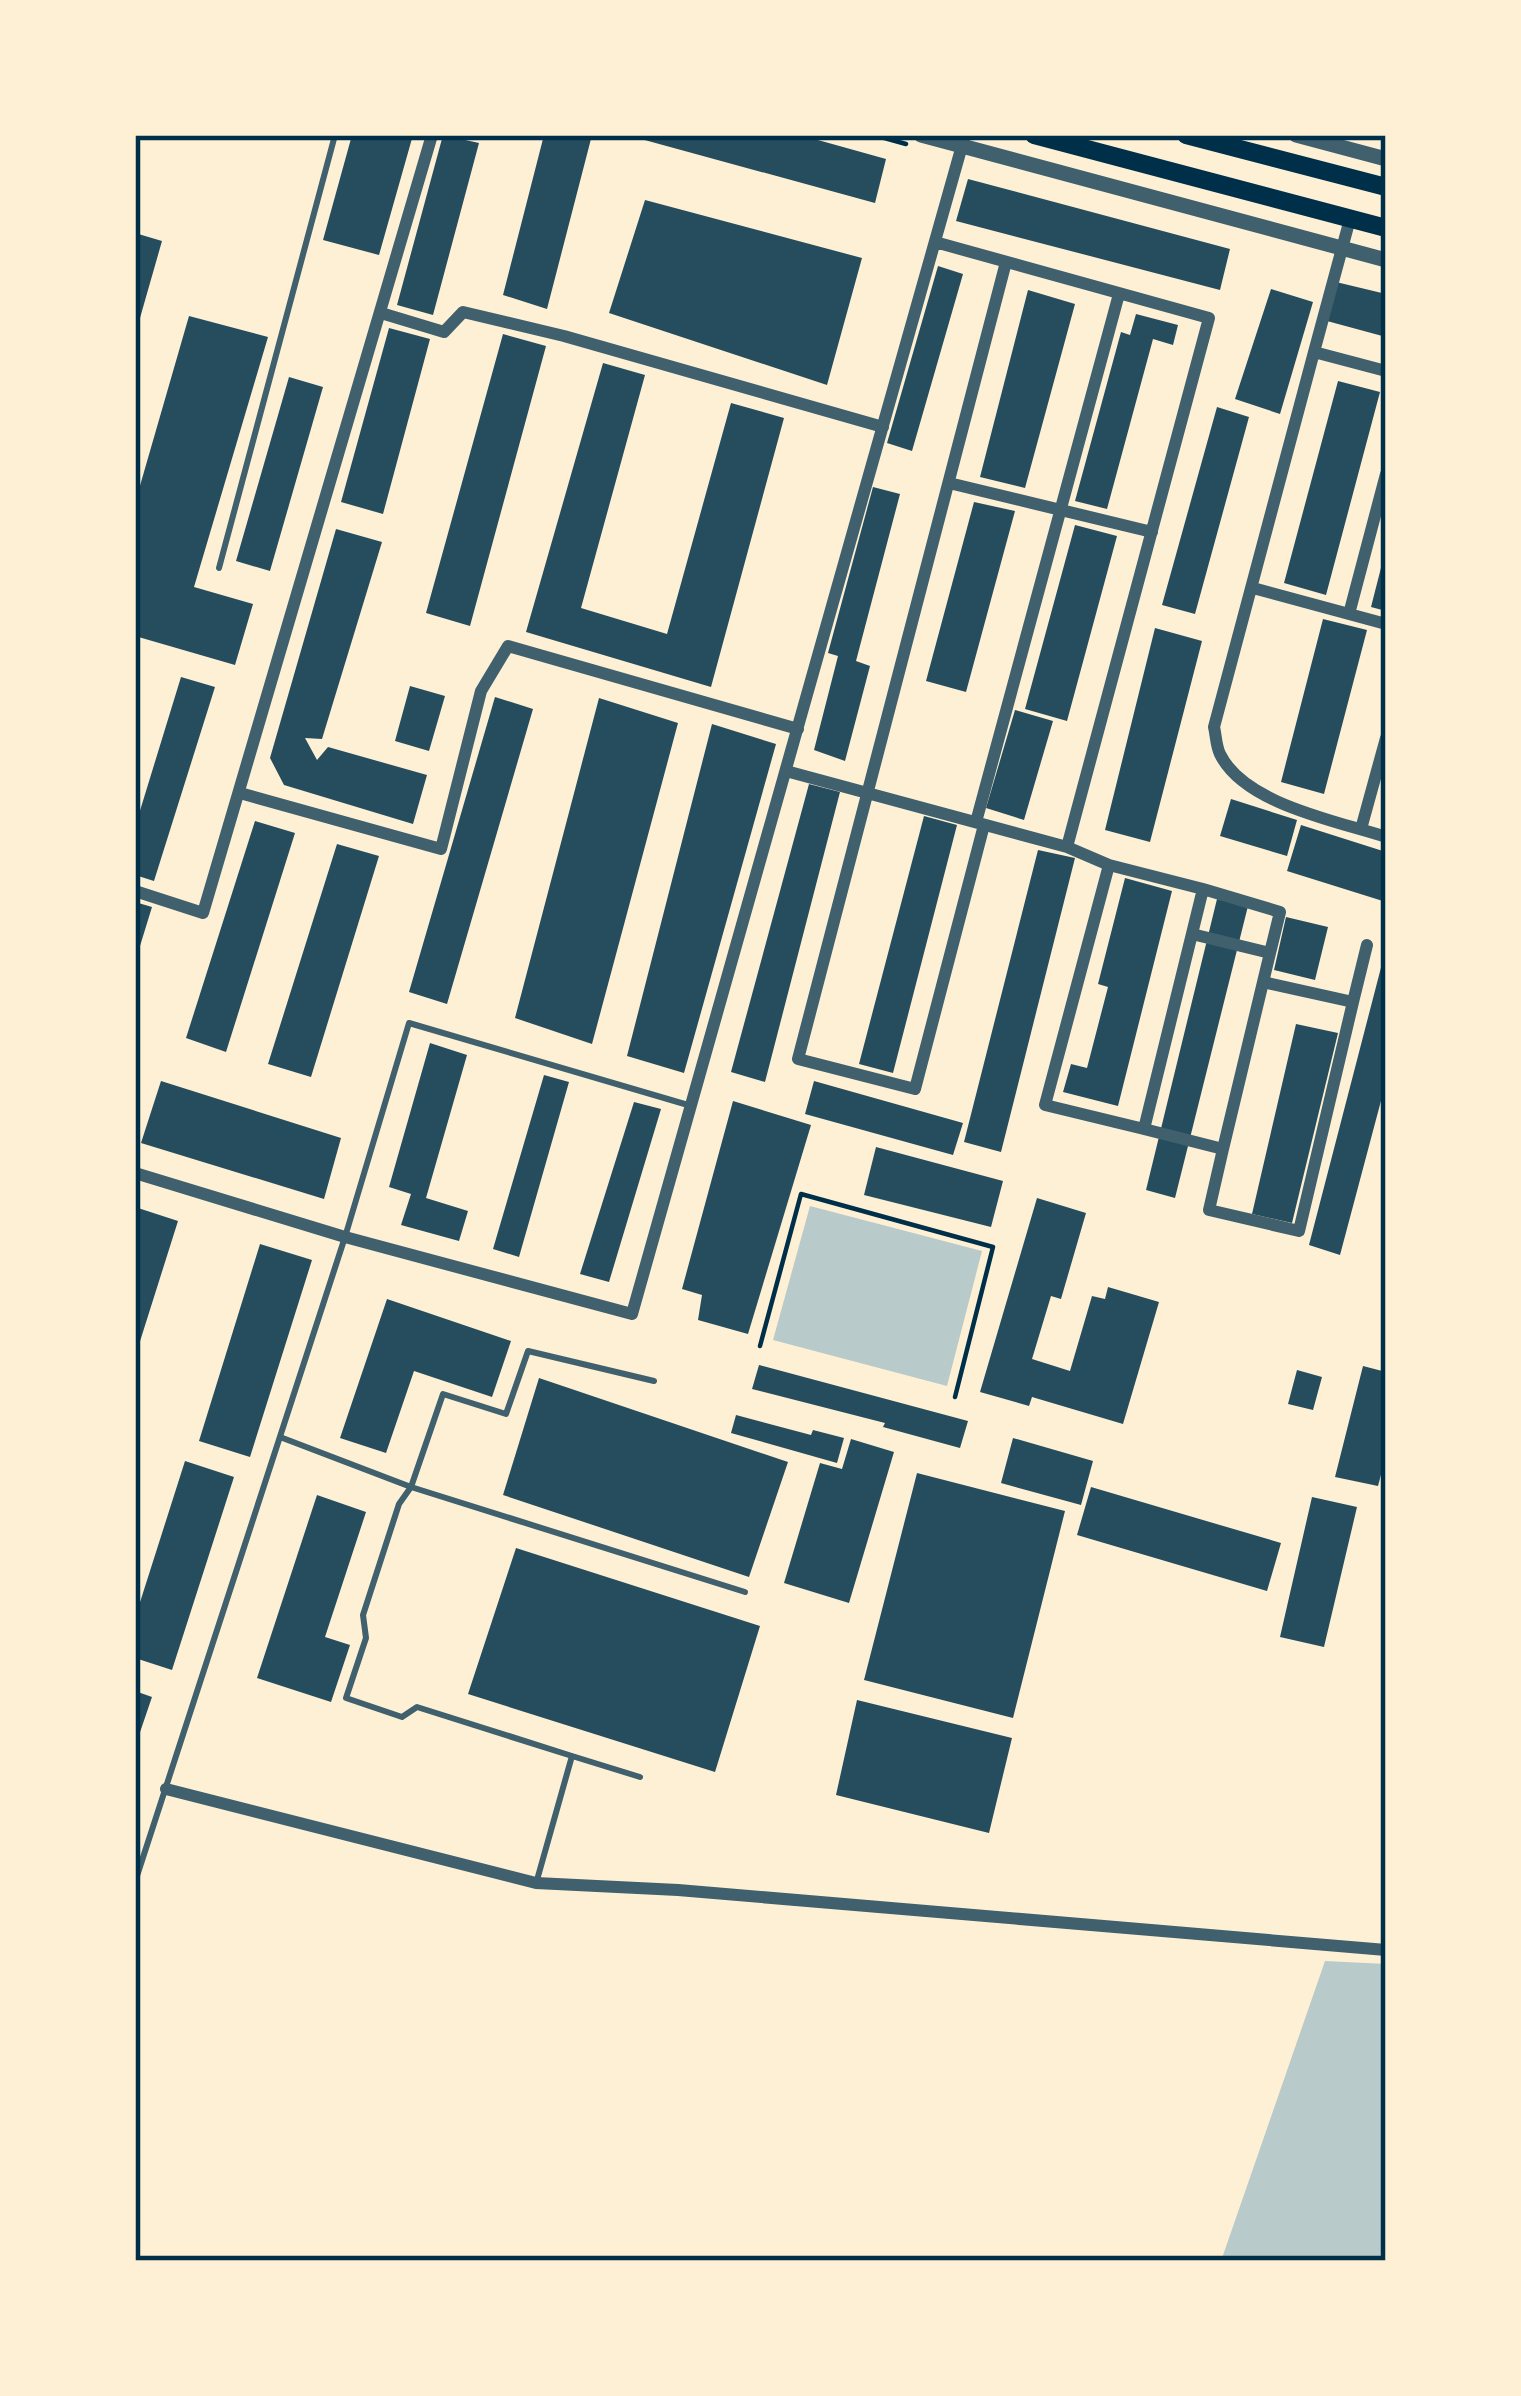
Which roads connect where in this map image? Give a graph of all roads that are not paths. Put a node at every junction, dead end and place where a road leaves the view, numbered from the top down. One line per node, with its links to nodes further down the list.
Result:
1 (335, 135): 25 (lane)
2 (432, 135): 17 (street)
3 (1034, 135): 10 (main road)
4 (1186, 135): 9 (main road)
5 (1296, 135): 8 (street)
6 (916, 140): 7 (street)
7 (964, 141): 12 (street); 13 (street)
8 (1386, 160)
9 (1386, 187)
10 (1350, 219): 11 (main road); 13 (street)
11 (1386, 228)
12 (935, 242): 15 (street); 20 (street)
13 (1341, 248): 14 (street); 18 (street)
14 (1386, 260)
15 (1006, 262): 16 (street); 22 (street)
16 (1119, 294): 23 (street); 24 (street)
17 (381, 313): 20 (street); 33 (street)
18 (1314, 352): 19 (street); 26 (street)
19 (1386, 371)
20 (883, 427): 29 (street)
21 (1386, 474): 27 (street)
22 (949, 483): 23 (street); 32 (street)
23 (1063, 511): 24 (street); 34 (street)
24 (1152, 532): 37 (street)
25 (219, 568)
26 (1253, 588): 27 (street); 35 (street)
27 (1349, 614): 28 (street)
28 (1386, 624)
29 (798, 729): 31 (street); 33 (street)
30 (1386, 738): 35 (street)
31 (786, 771): 32 (street); 46 (street)
32 (866, 791): 34 (street); 34 (street)
33 (240, 793): 40 (street)
34 (980, 824): 37 (street)
35 (1361, 829): 36 (street)
36 (1386, 837)
37 (1067, 847): 38 (street)
38 (1109, 865): 39 (street); 47 (street)
39 (1203, 889): 41 (street); 43 (street)
40 (135, 891)
41 (1192, 934): 43 (street); 47 (street)
42 (1367, 945): 45 (street)
43 (1270, 952): 44 (street)
44 (1263, 982): 45 (street); 48 (street)
45 (1353, 1002): 48 (street)
46 (692, 1106): 50 (street); 50 (lane)
47 (1144, 1129): 48 (street)
48 (1223, 1149)
49 (135, 1172): 50 (street)
50 (345, 1237): 52 (lane)
51 (654, 1381): 53 (lane)
52 (280, 1437): 53 (lane); 57 (lane)
53 (411, 1487): 54 (lane); 55 (lane)
54 (745, 1592)
55 (572, 1756): 56 (lane); 59 (lane)
56 (640, 1777)
57 (166, 1790): 58 (lane); 59 (street)
58 (135, 1882)
59 (536, 1883): 60 (street)
60 (1386, 1950)

